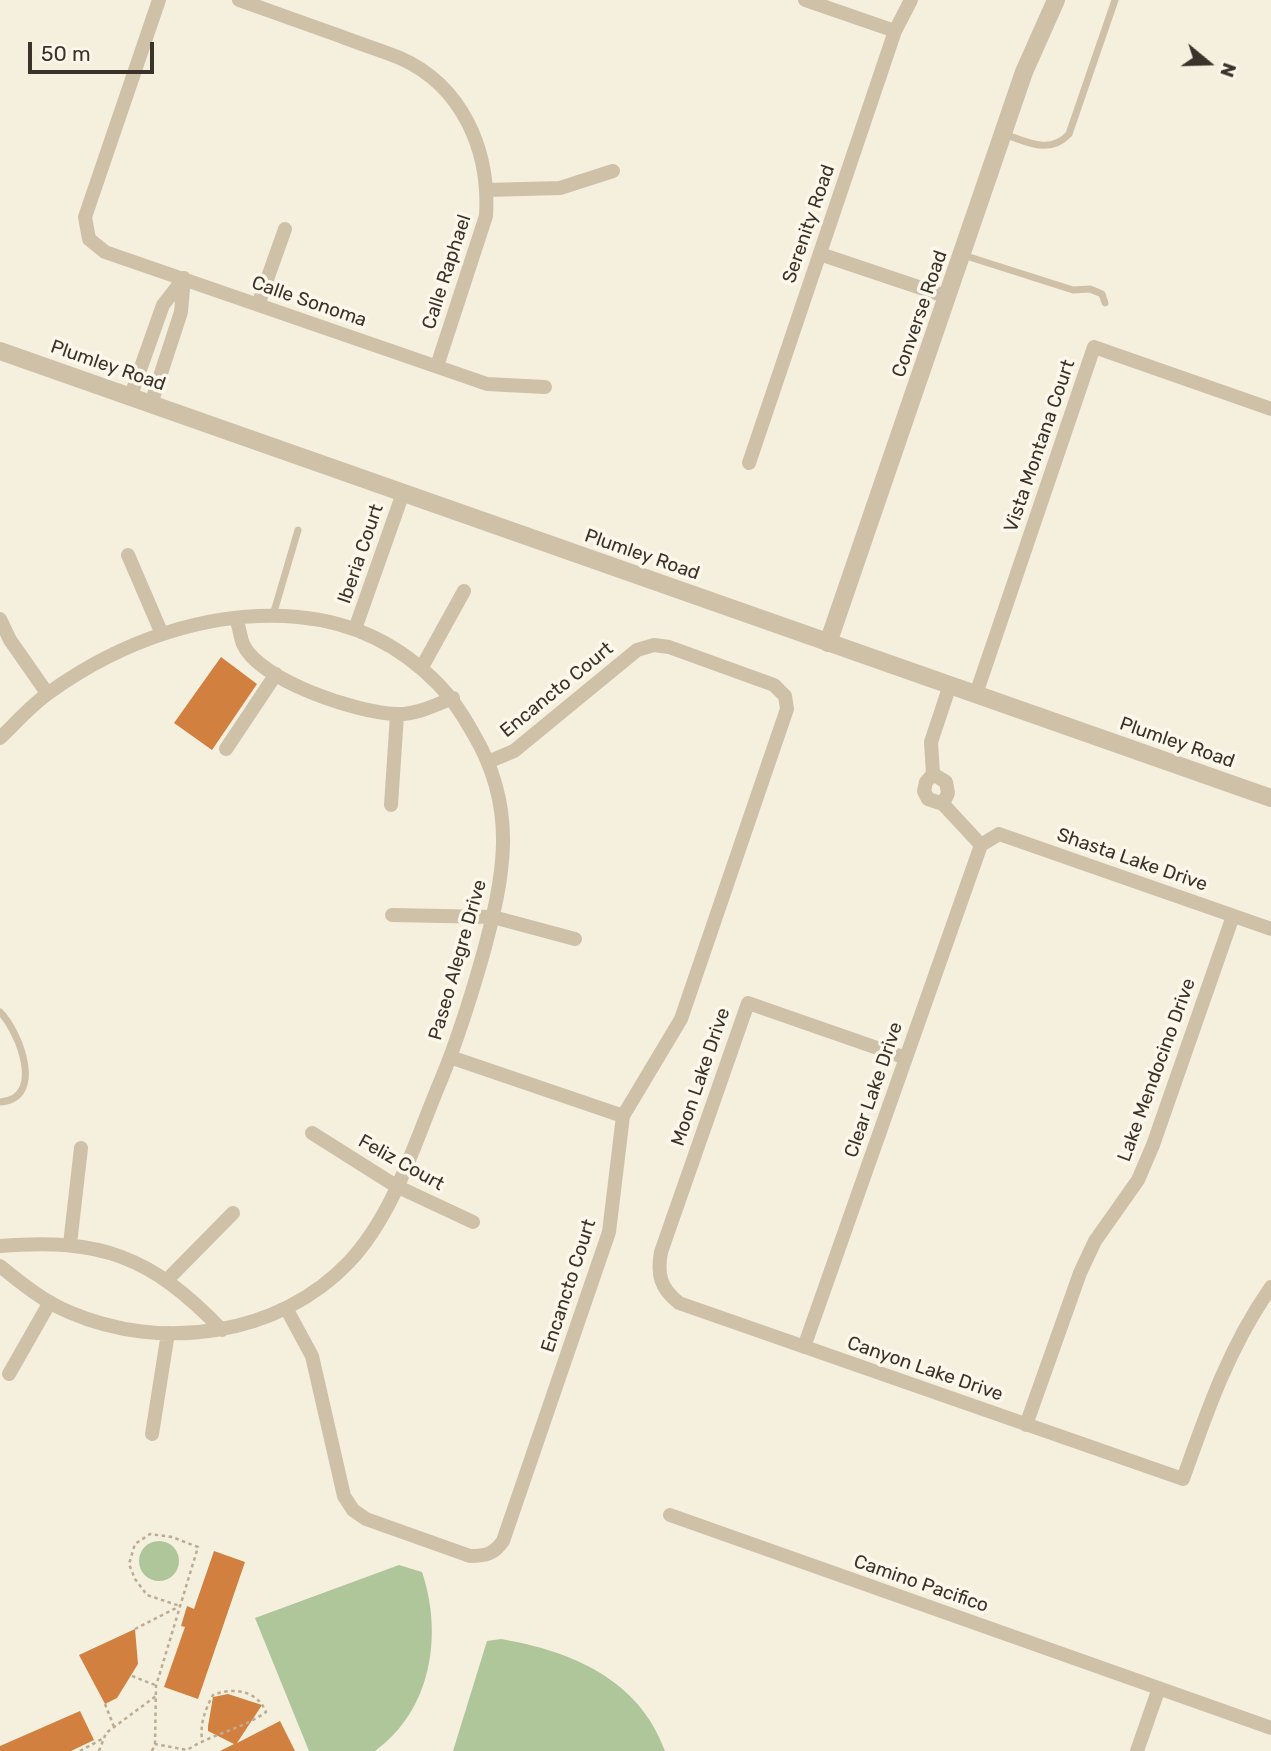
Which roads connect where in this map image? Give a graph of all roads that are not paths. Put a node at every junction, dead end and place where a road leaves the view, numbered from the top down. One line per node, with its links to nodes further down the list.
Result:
1 (159, 0): 14 (street, Calle Sonoma)
2 (239, 0): 10 (street, Calle Raphael)
3 (805, 0): 7 (street)
4 (911, 0): 7 (street, Serenity Road)
5 (1056, 0): 8 (street, Converse Road)
6 (1115, 0): 8 (lane)
7 (895, 31): 12 (street, Serenity Road)
8 (1004, 134): 13 (street, Converse Road)
9 (613, 172): 10 (street)
10 (488, 190): 19 (street, Calle Raphael)
11 (285, 229): 17 (street)
12 (820, 254): 15 (street); 24 (street, Serenity Road)
13 (962, 255): 15 (street, Converse Road); 16 (lane)
14 (184, 278): 17 (street, Calle Sonoma); 21 (street); 22 (street)
15 (948, 297): 34 (street, Converse Road)
16 (1105, 303)
17 (258, 305): 19 (street, Calle Sonoma)
18 (0, 351): 21 (street, Plumley Road)
19 (437, 366): 20 (street, Calle Sonoma)
20 (545, 387)
21 (130, 398): 22 (street, Plumley Road)
22 (151, 404): 25 (street, Plumley Road)
23 (1271, 409): 39 (street, Vista Montana Court)
24 (749, 463)
25 (403, 493): 32 (street, Iberia Court); 34 (street, Plumley Road)
26 (298, 530): 29 (lane)
27 (128, 555): 33 (street)
28 (464, 592): 35 (street)
29 (273, 615): 30 (street, Paseo Alegre Drive); 32 (street, Paseo Alegre Drive)
30 (236, 618): 33 (street, Paseo Alegre Drive); 36 (street)
31 (0, 620): 38 (street)
32 (355, 629): 35 (street, Paseo Alegre Drive)
33 (162, 634): 38 (street, Paseo Alegre Drive)
34 (828, 643): 37 (street, Plumley Road)
35 (422, 667): 40 (street, Paseo Alegre Drive)
36 (276, 674): 41 (street); 43 (street)
37 (950, 685): 39 (street, Plumley Road); 47 (street)
38 (47, 693): 42 (street, Paseo Alegre Drive)
39 (976, 694): 45 (street, Plumley Road)
40 (453, 698): 41 (street); 44 (street, Paseo Alegre Drive)
41 (397, 715): 46 (street)
42 (0, 738)
43 (226, 749)
44 (490, 761): 50 (street, Paseo Alegre Drive); 57 (street, Encancto Court)
45 (1271, 798)
46 (391, 805)
47 (981, 845): 49 (street, Shasta Lake Drive); 55 (street, Clear Lake Drive)
48 (392, 915): 50 (street)
49 (1233, 916): 51 (street, Shasta Lake Drive); 75 (street, Lake Mendocino Drive)
50 (493, 917): 52 (street); 54 (street, Paseo Alegre Drive)
51 (1271, 929)
52 (575, 939)
53 (0, 1012): 56 (lane)
54 (450, 1057): 57 (street); 60 (street, Paseo Alegre Drive)
55 (906, 1058): 67 (street, Moon Lake Drive); 73 (street, Clear Lake Drive)
56 (0, 1101)
57 (623, 1116): 70 (street, Encancto Court)
58 (312, 1133): 60 (street, Feliz Court)
59 (81, 1148): 63 (street)
60 (396, 1186): 62 (street, Feliz Court); 70 (street, Paseo Alegre Drive)
61 (233, 1213): 66 (street)
62 (473, 1222)
63 (70, 1244): 64 (street); 66 (street)
64 (0, 1246)
65 (0, 1266): 69 (street, Paseo Alegre Drive)
66 (167, 1280): 71 (street)
67 (662, 1284): 73 (street, Canyon Lake Drive)
68 (1271, 1287): 75 (street, Canyon Lake Drive)
69 (50, 1303): 72 (street, Paseo Alegre Drive); 74 (street)
70 (286, 1308): 71 (street, Paseo Alegre Drive)
71 (222, 1330): 72 (street, Paseo Alegre Drive)
72 (167, 1333): 76 (street)
73 (804, 1347): 75 (street, Canyon Lake Drive)
74 (9, 1374)
75 (1026, 1424)
76 (152, 1434)
77 (670, 1515): 78 (street, Camino Pacifico)
78 (1159, 1688): 79 (street, Camino Pacifico); 80 (street)
79 (1271, 1728)
80 (1137, 1751)

